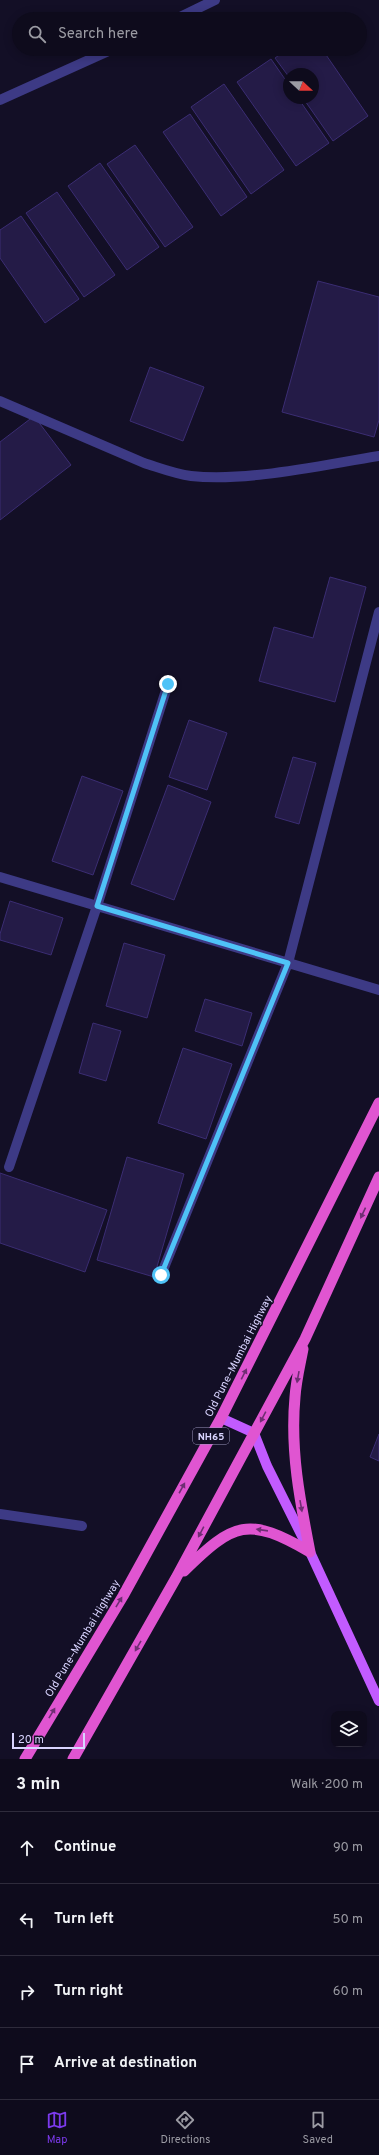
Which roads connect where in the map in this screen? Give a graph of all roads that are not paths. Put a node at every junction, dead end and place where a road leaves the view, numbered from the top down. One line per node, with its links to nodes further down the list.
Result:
1 (215, 0): 2 (lane)
2 (190, 12)
3 (97, 56): 4 (lane)
4 (0, 100)
5 (0, 401): 6 (lane)
6 (379, 456)
7 (379, 612): 11 (lane)
8 (168, 684): 10 (lane)
9 (0, 877): 10 (lane)
10 (97, 906): 11 (lane); 14 (lane)
11 (288, 963): 12 (lane); 16 (lane)
12 (379, 990)
13 (379, 1103): 18 (highway, Old Pune–Mumbai Highway / NH65, one-way to 13)
14 (9, 1167)
15 (379, 1177): 17 (highway, one-way to 17)
16 (161, 1275)
17 (305, 1339): 19 (highway, one-way to 19); 22 (highway, one-way to 22)
18 (221, 1418): 19 (main road); 25 (highway, Old Pune–Mumbai Highway / NH65, one-way to 18)
19 (254, 1433): 22 (main road); 23 (highway, one-way to 23)
20 (0, 1514): 21 (lane)
21 (82, 1526)
22 (310, 1552): 23 (highway, one-way to 23); 24 (main road)
23 (176, 1578): 26 (highway, one-way to 26)
24 (379, 1701)
25 (25, 1759)
26 (73, 1759)

